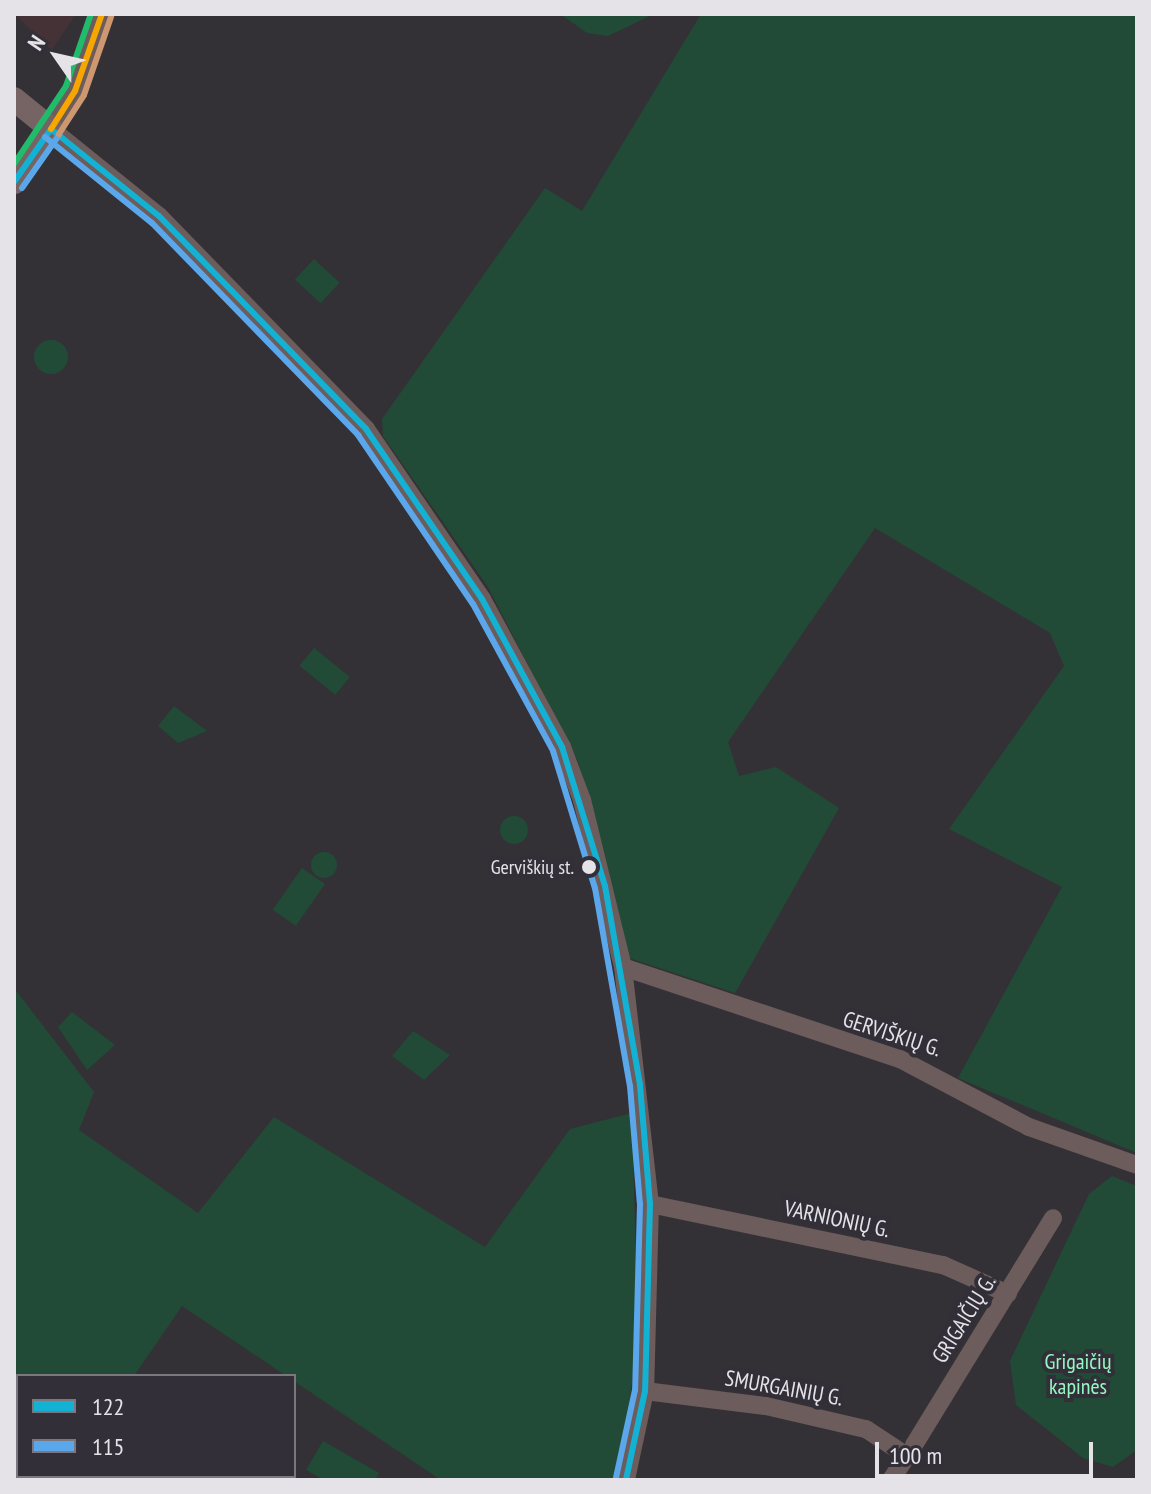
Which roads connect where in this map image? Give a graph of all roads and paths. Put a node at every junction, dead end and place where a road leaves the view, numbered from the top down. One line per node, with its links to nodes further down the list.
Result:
1 (102, 14): 3 (street)
2 (14, 99): 3 (main road)
3 (51, 129): 4 (main road); 5 (street)
4 (14, 182)
5 (623, 967): 6 (street, GERVIŠKIŲ G.); 7 (street)
6 (1137, 1165)
7 (650, 1204): 9 (street, VARNIONIŲ G.); 10 (street)
8 (1053, 1218): 9 (street, GRIGAIČIŲ G.)
9 (1008, 1294): 11 (street, GRIGAIČIŲ G.)
10 (645, 1391): 11 (street, SMURGAINIŲ G.); 12 (street)
11 (911, 1450): 13 (street, GRIGAIČIŲ G.)
12 (626, 1480)
13 (891, 1480)

